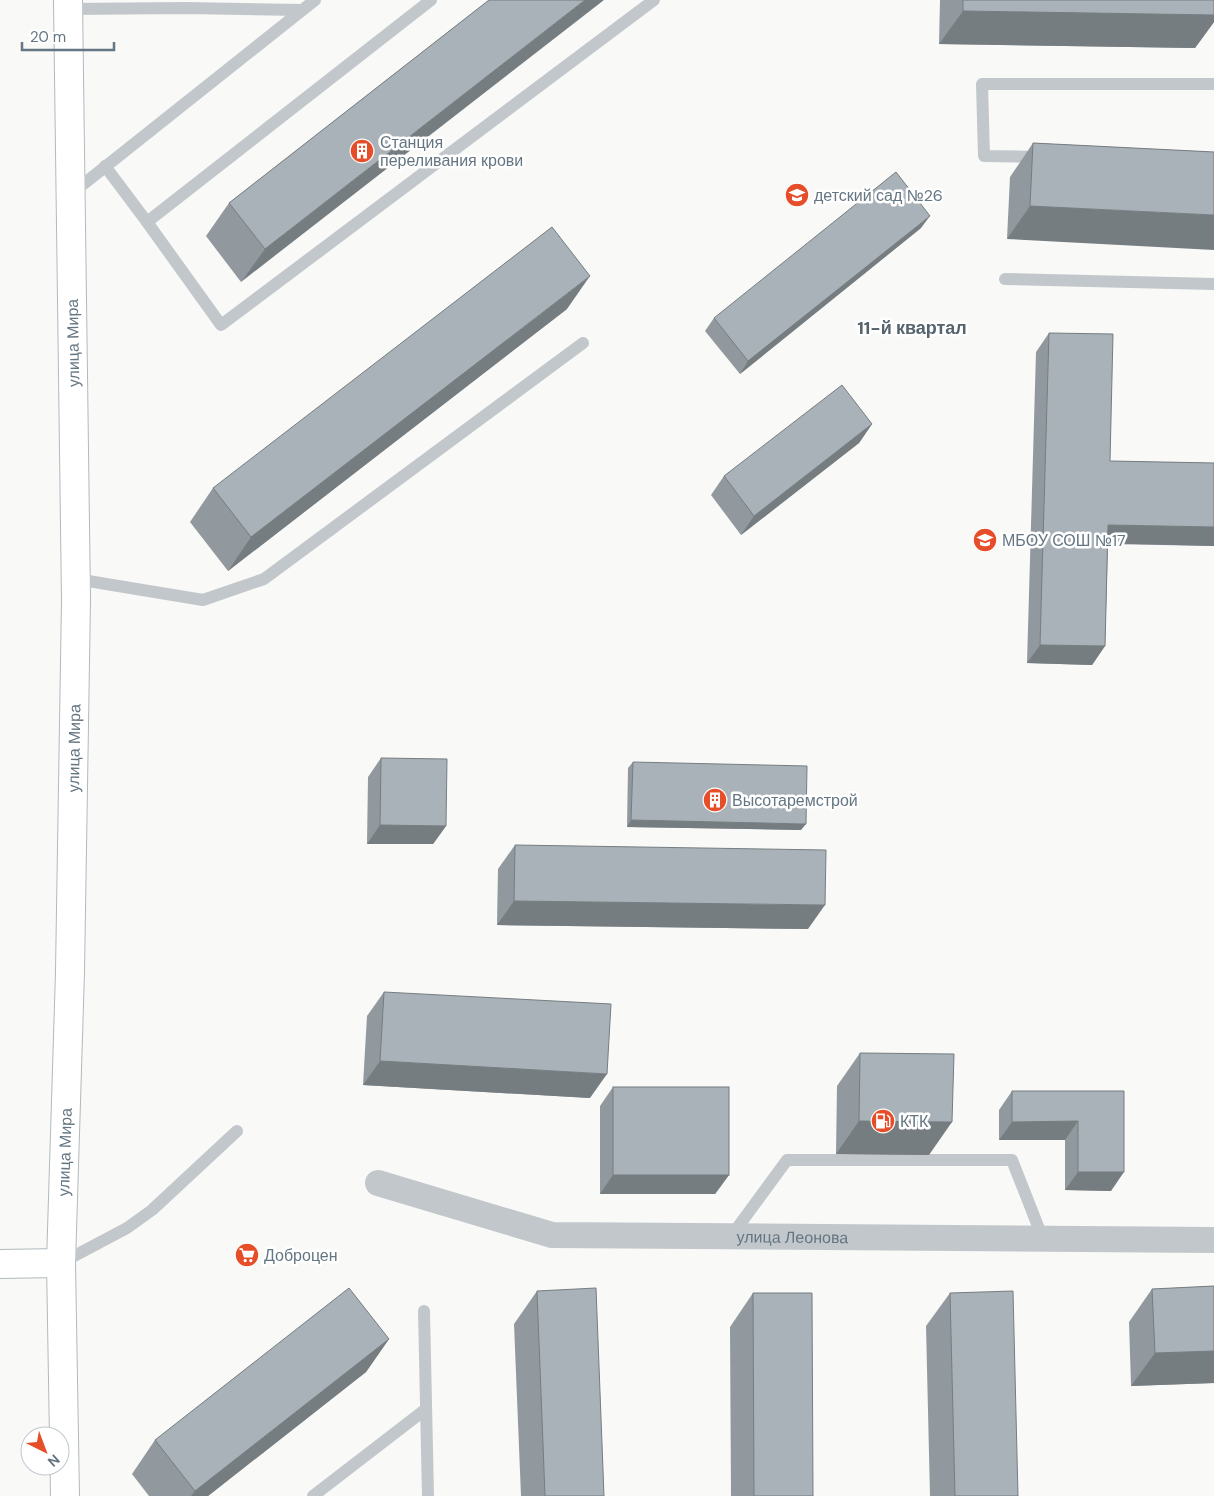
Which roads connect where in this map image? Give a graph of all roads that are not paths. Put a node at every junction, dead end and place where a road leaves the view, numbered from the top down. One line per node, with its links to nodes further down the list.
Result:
1 (315, 0): 6 (lane)
2 (431, 0): 11 (lane)
3 (654, 0): 11 (lane)
4 (68, 4): 5 (lane); 10 (street, улица Мира)
5 (186, 4): 6 (lane)
6 (302, 10): 9 (lane)
7 (1214, 84): 8 (lane)
8 (1051, 157)
9 (105, 166): 10 (lane); 11 (lane)
10 (71, 194): 15 (street, улица Мира)
11 (147, 222)
12 (1005, 278): 13 (lane)
13 (1214, 284)
14 (583, 343): 15 (lane)
15 (76, 579): 21 (street, улица Мира)
16 (237, 1130): 21 (lane)
17 (378, 1183): 18 (street, улица Леонова)
18 (731, 1236): 19 (street, улица Леонова); 19 (lane)
19 (1043, 1239): 20 (street, улица Леонова)
20 (1214, 1240)
21 (61, 1263): 22 (street); 25 (street, улица Мира)
22 (0, 1264)
23 (424, 1311): 24 (lane)
24 (426, 1409): 26 (lane); 27 (lane)
25 (66, 1496)
26 (313, 1496)
27 (428, 1496)

